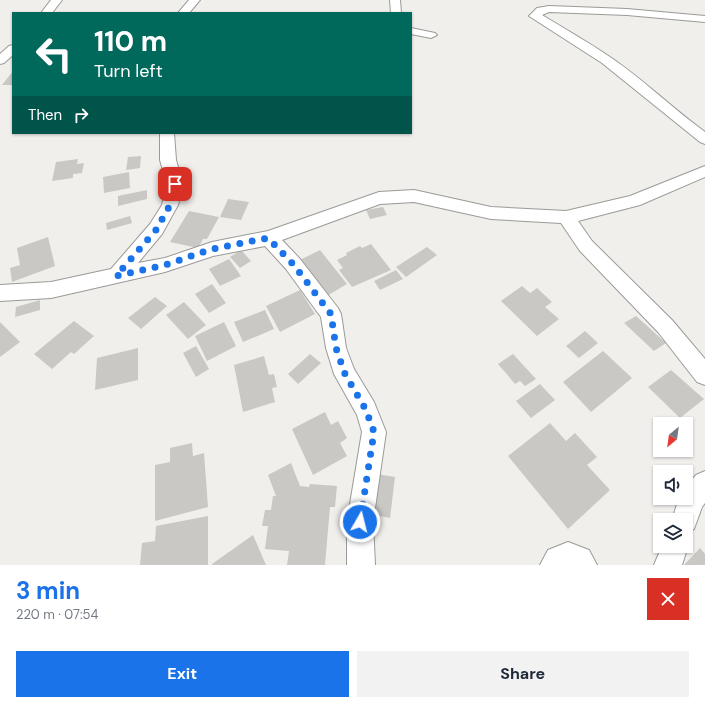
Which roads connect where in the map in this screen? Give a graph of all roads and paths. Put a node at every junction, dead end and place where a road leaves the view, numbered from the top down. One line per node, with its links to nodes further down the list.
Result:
1 (57, 0): 4 (street)
2 (195, 0): 5 (street)
3 (395, 0): 6 (street)
4 (47, 12)
5 (184, 12)
6 (396, 12)
7 (705, 19): 13 (street)
8 (412, 31): 9 (street)
9 (431, 35)
10 (12, 50): 11 (street)
11 (0, 60)
12 (168, 134): 17 (street)
13 (705, 139)
14 (705, 171): 15 (street)
15 (566, 217): 16 (street); 19 (street)
16 (268, 238): 17 (street); 23 (street)
17 (116, 276): 18 (street)
18 (0, 293)
19 (705, 375)
20 (705, 484): 21 (street)
21 (687, 513)
22 (672, 553): 26 (street)
23 (361, 565)
24 (554, 565): 25 (street)
25 (583, 565)
26 (668, 565)

